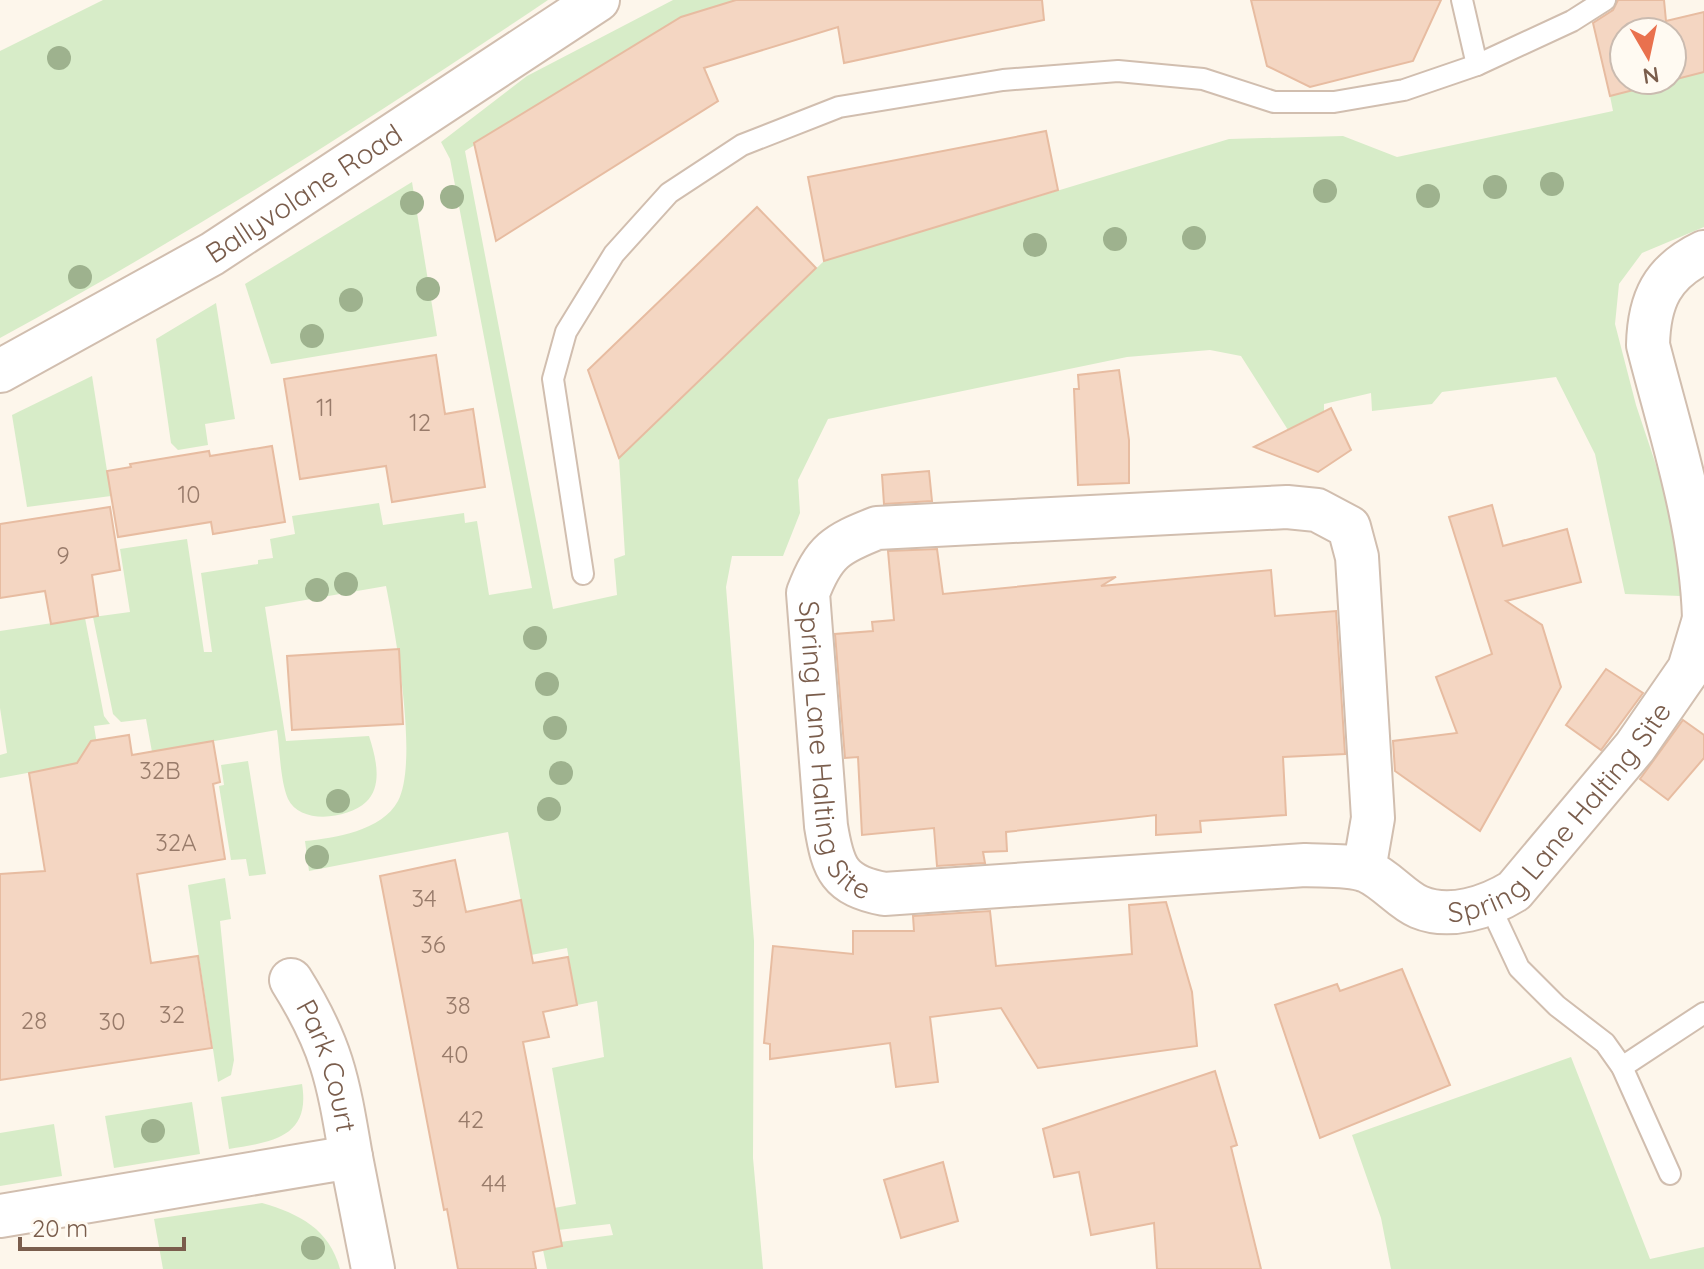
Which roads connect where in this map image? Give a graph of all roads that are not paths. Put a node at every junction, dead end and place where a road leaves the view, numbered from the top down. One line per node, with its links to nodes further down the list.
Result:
1 (598, 0): 6 (street, Ballyvolane Road)
2 (1462, 0): 4 (lane)
3 (1605, 0): 4 (lane)
4 (1477, 65): 7 (lane)
5 (1704, 252): 8 (street, Spring Lane Halting Site)
6 (0, 371)
7 (583, 574)
8 (1704, 619): 10 (street, Spring Lane Halting Site)
9 (1364, 870): 9 (street, Spring Lane Halting Site); 10 (street, Spring Lane Halting Site)
10 (1490, 906): 13 (lane)
11 (291, 980): 14 (street, Park Court)
12 (1704, 1013): 13 (lane)
13 (1622, 1067): 15 (lane)
14 (351, 1157): 16 (street, Park Court); 17 (street, Park Court)
15 (1670, 1174)
16 (0, 1216)
17 (373, 1269)

